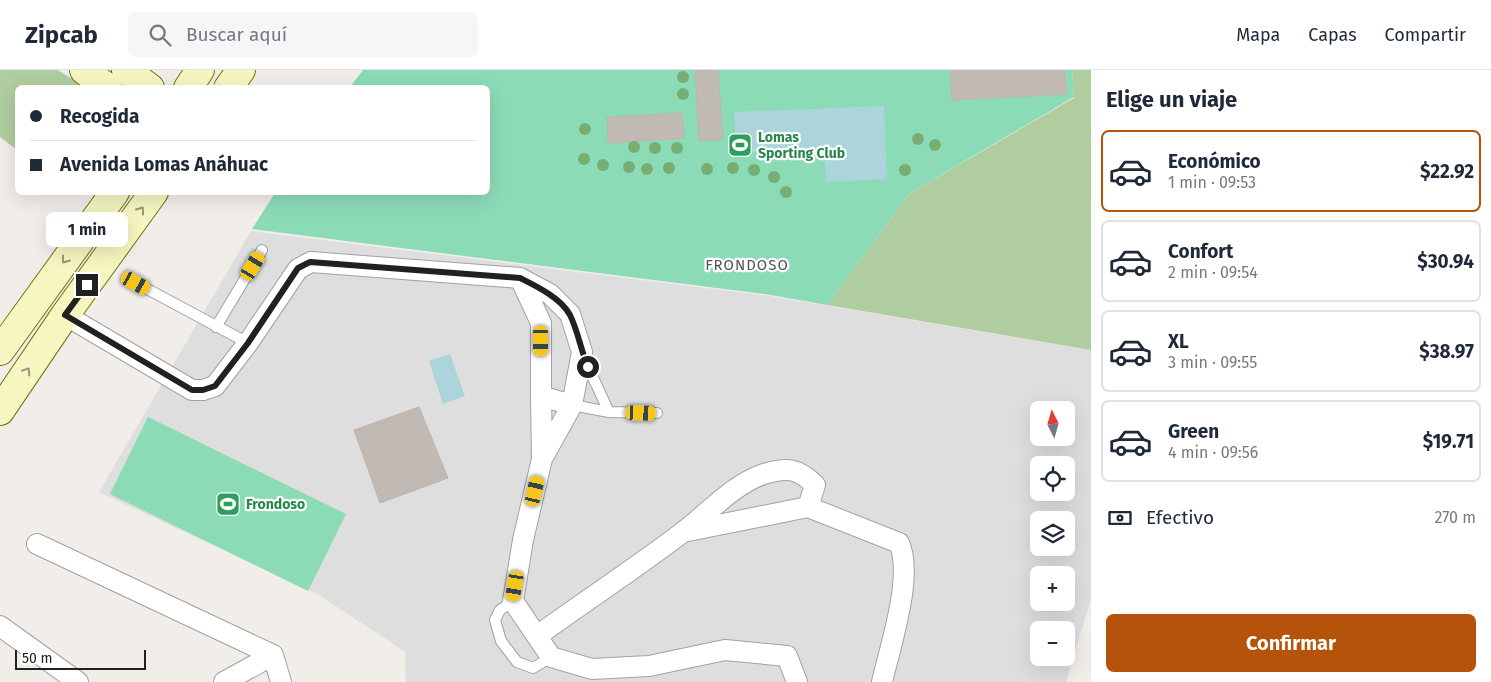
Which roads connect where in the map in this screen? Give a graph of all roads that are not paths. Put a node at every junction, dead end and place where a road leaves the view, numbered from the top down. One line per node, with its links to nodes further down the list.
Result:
1 (84, 70): 5 (main road)
2 (126, 70): 6 (main road)
3 (200, 70): 7 (main road)
4 (241, 70): 8 (main road)
5 (104, 85)
6 (146, 85)
7 (190, 85)
8 (230, 85)
9 (112, 195): 19 (main road, one-way to 19)
10 (152, 195): 15 (main road, one-way to 10)
11 (262, 250): 17 (lane)
12 (520, 278): 14 (street); 16 (street); 18 (street)
13 (136, 283): 17 (lane)
14 (570, 314): 16 (street); 20 (street)
15 (65, 315): 18 (street); 23 (main road, one-way to 15)
16 (541, 323): 21 (street)
17 (216, 327): 18 (lane)
18 (248, 343)
19 (0, 351)
20 (582, 352): 22 (street); 24 (lane)
21 (540, 396): 22 (street); 26 (street)
22 (572, 405): 24 (lane); 26 (street)
23 (0, 411)
24 (609, 412): 25 (lane)
25 (657, 413)
26 (542, 459): 30 (street)
27 (808, 507): 28 (street); 28 (street); 39 (street)
28 (683, 532): 32 (street)
29 (37, 544): 33 (street)
30 (513, 601): 32 (street); 34 (lane)
31 (0, 626): 35 (street)
32 (537, 636): 34 (street)
33 (273, 655): 36 (street); 37 (street)
34 (551, 657): 38 (street)
35 (78, 682)
36 (224, 682)
37 (281, 682)
38 (797, 682)
39 (882, 682)

